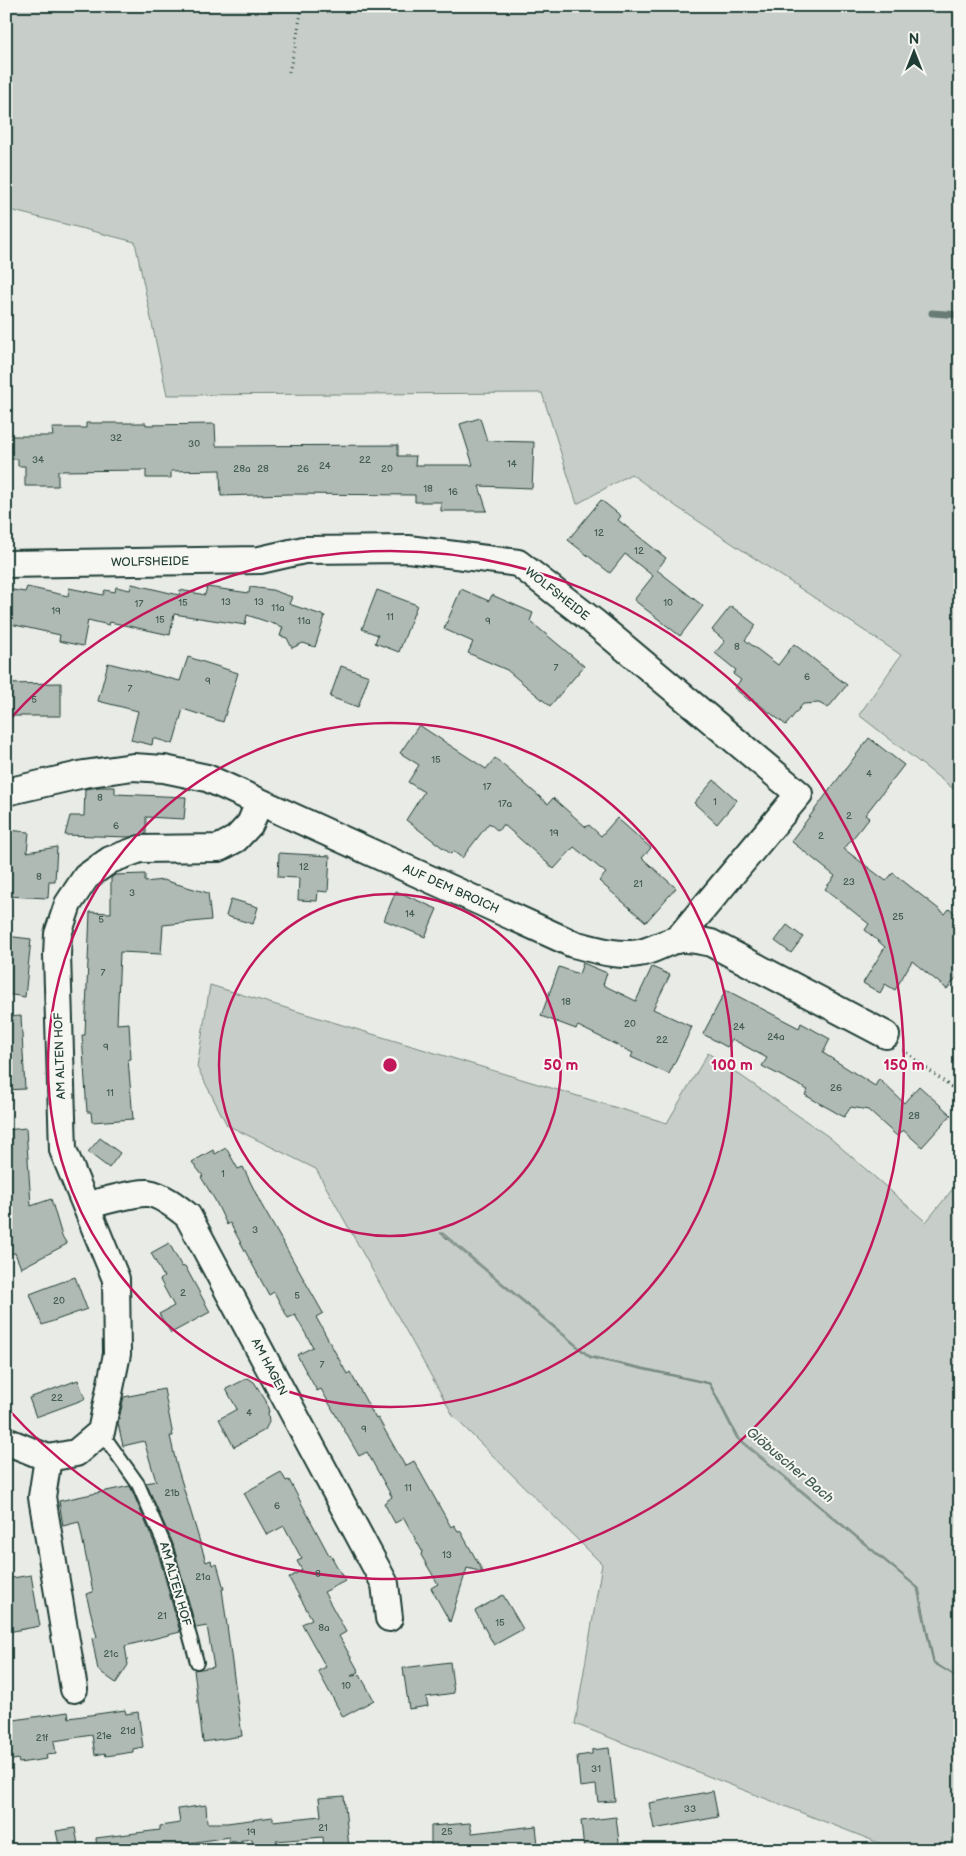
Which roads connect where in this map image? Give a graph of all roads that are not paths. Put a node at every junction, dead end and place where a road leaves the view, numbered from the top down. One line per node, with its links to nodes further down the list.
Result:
1 (6, 564): 4 (street, WOLFSHEIDE)
2 (6, 792): 3 (street, AUF DEM BROICH)
3 (259, 803): 4 (street, AUF DEM BROICH); 6 (street, AM ALTEN HOF)
4 (676, 940): 5 (street, AUF DEM BROICH)
5 (886, 1035)
6 (87, 1206): 7 (street, AM ALTEN HOF); 10 (street, AM HAGEN)
7 (101, 1432): 9 (street); 11 (lane, AM ALTEN HOF)
8 (6, 1441): 9 (street)
9 (48, 1458): 12 (street)
10 (389, 1618)
11 (197, 1662)
12 (74, 1689)

